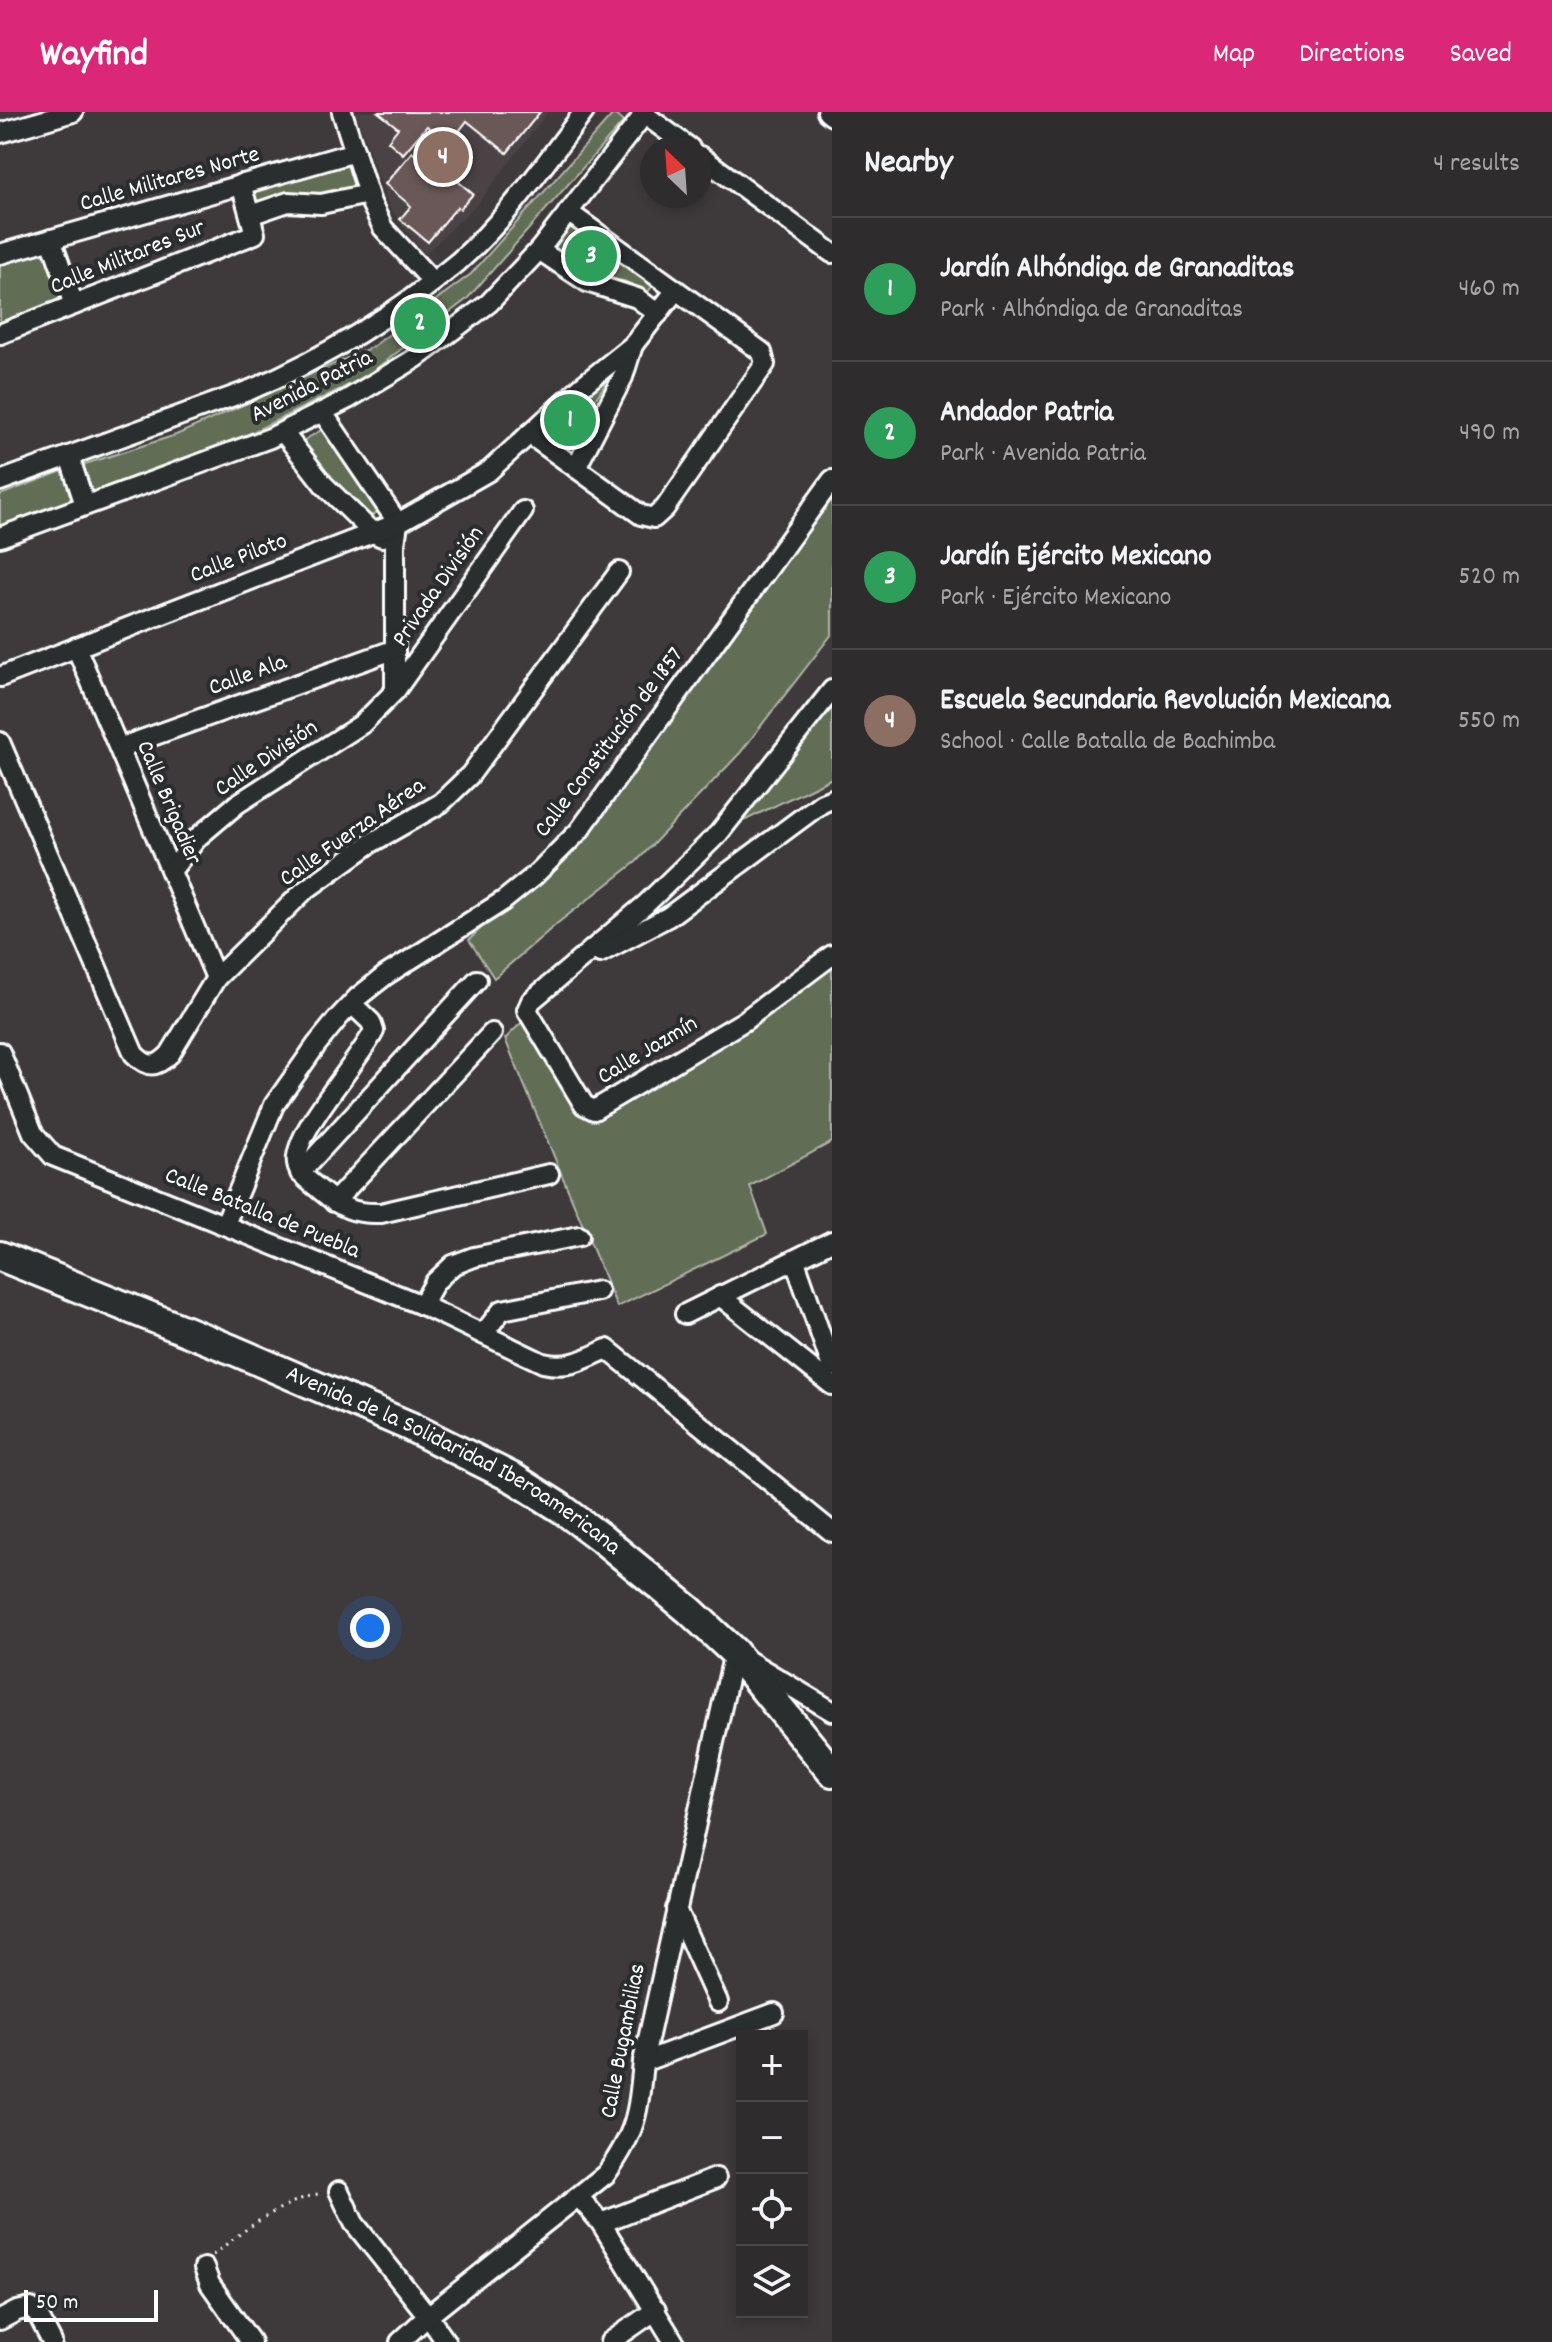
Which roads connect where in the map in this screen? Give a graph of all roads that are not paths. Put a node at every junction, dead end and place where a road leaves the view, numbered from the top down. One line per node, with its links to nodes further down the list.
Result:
1 (73, 112): 7 (street)
2 (342, 112): 9 (street)
3 (584, 112): 19 (street, Avenida Patria)
4 (827, 112): 6 (street)
5 (644, 113): 8 (street); 13 (street, Avenida Patria)
6 (832, 116)
7 (0, 133)
8 (674, 136)
9 (355, 152): 11 (street, Calle Militares Norte); 12 (street)
10 (712, 165): 17 (street)
11 (241, 184): 14 (street); 15 (street, Calle Militares Norte)
12 (368, 194): 14 (street); 19 (street)
13 (568, 212): 16 (street, Avenida Patria); 20 (street)
14 (250, 215): 21 (street, Calle Militares Sur)
15 (51, 239): 18 (street, Calle Militares Norte); 21 (street)
16 (539, 250): 22 (street); 25 (street, Avenida Patria)
17 (832, 253)
18 (0, 254)
19 (432, 281): 28 (street, Avenida Patria)
20 (676, 290): 22 (street); 29 (street)
21 (74, 305): 23 (street, Calle Militares Sur)
22 (658, 314): 24 (street)
23 (0, 334)
24 (633, 345): 27 (street, Calle Piloto); 29 (street)
25 (323, 413): 26 (street, Avenida Patria); 34 (street)
26 (283, 432): 32 (street, Avenida Patria); 35 (street)
27 (529, 434): 29 (street); 34 (street, Calle Piloto)
28 (69, 456): 31 (street, Avenida Patria); 32 (street)
29 (576, 468)
30 (832, 480): 52 (street, Calle Constitución de 1857)
31 (0, 481)
32 (85, 505): 36 (street, Avenida Patria)
33 (523, 511): 43 (street, Privada División)
34 (398, 523): 35 (street, Calle Piloto); 37 (street)
35 (373, 533): 37 (street); 39 (street, Calle Piloto)
36 (0, 537)
37 (395, 544): 40 (street)
38 (619, 572): 50 (street, Calle Fuerza Aérea)
39 (76, 647): 41 (street, Calle Piloto); 45 (street, Calle Brigadier)
40 (393, 650): 43 (street); 45 (street, Calle Ala)
41 (0, 677)
42 (832, 690): 49 (street, Calle Jazmín)
43 (395, 691): 47 (street, Calle División)
44 (0, 742): 50 (street, Calle Fuerza Aérea)
45 (119, 748): 47 (street, Calle Brigadier)
46 (832, 799): 49 (street, Calle Jazmín)
47 (171, 871): 50 (street, Calle Brigadier)
48 (832, 955): 49 (street, Calle Jazmín)
49 (566, 971)
50 (216, 978)
51 (477, 980): 55 (street)
52 (352, 1004): 55 (street); 58 (street, Calle Constitución de 1857)
53 (492, 1033): 57 (street)
54 (0, 1052): 58 (street, Calle Batalla de Puebla)
55 (300, 1173): 57 (street)
56 (549, 1174): 57 (street)
57 (334, 1202)
58 (225, 1224): 65 (street, Calle Batalla de Puebla)
59 (579, 1236): 65 (street)
60 (832, 1241): 62 (street)
61 (0, 1256): 71 (highway, Avenida de la Solidaridad Iberoamericana)
62 (795, 1261): 64 (street); 68 (street)
63 (598, 1291): 67 (street)
64 (720, 1296): 66 (street); 69 (street)
65 (422, 1305): 67 (street, Calle Batalla de Puebla)
66 (685, 1314)
67 (483, 1334): 70 (street, Calle Batalla de Puebla)
68 (832, 1367)
69 (832, 1385)
70 (832, 1532)
71 (734, 1652): 72 (street); 73 (highway, Avenida de la Solidaridad Iberoamericana); 74 (street, Calle Bugambilias)
72 (832, 1711)
73 (832, 1772)
74 (676, 1909): 75 (street); 77 (street, Calle Bugambilias)
75 (718, 2002)
76 (774, 2013): 77 (street)
77 (643, 2062): 80 (street, Calle Bugambilias)
78 (716, 2178): 81 (street)
79 (339, 2191): 84 (street)
80 (579, 2197): 81 (street); 84 (street, Calle Bugambilias)
81 (601, 2223): 83 (street)
82 (204, 2268): 87 (street)
83 (656, 2310): 90 (street); 91 (street)
84 (428, 2316): 88 (street, Calle Bugambilias); 89 (street)
85 (0, 2320): 86 (street)
86 (52, 2342)
87 (251, 2342)
88 (400, 2342)
89 (446, 2342)
90 (610, 2342)
91 (674, 2342)

